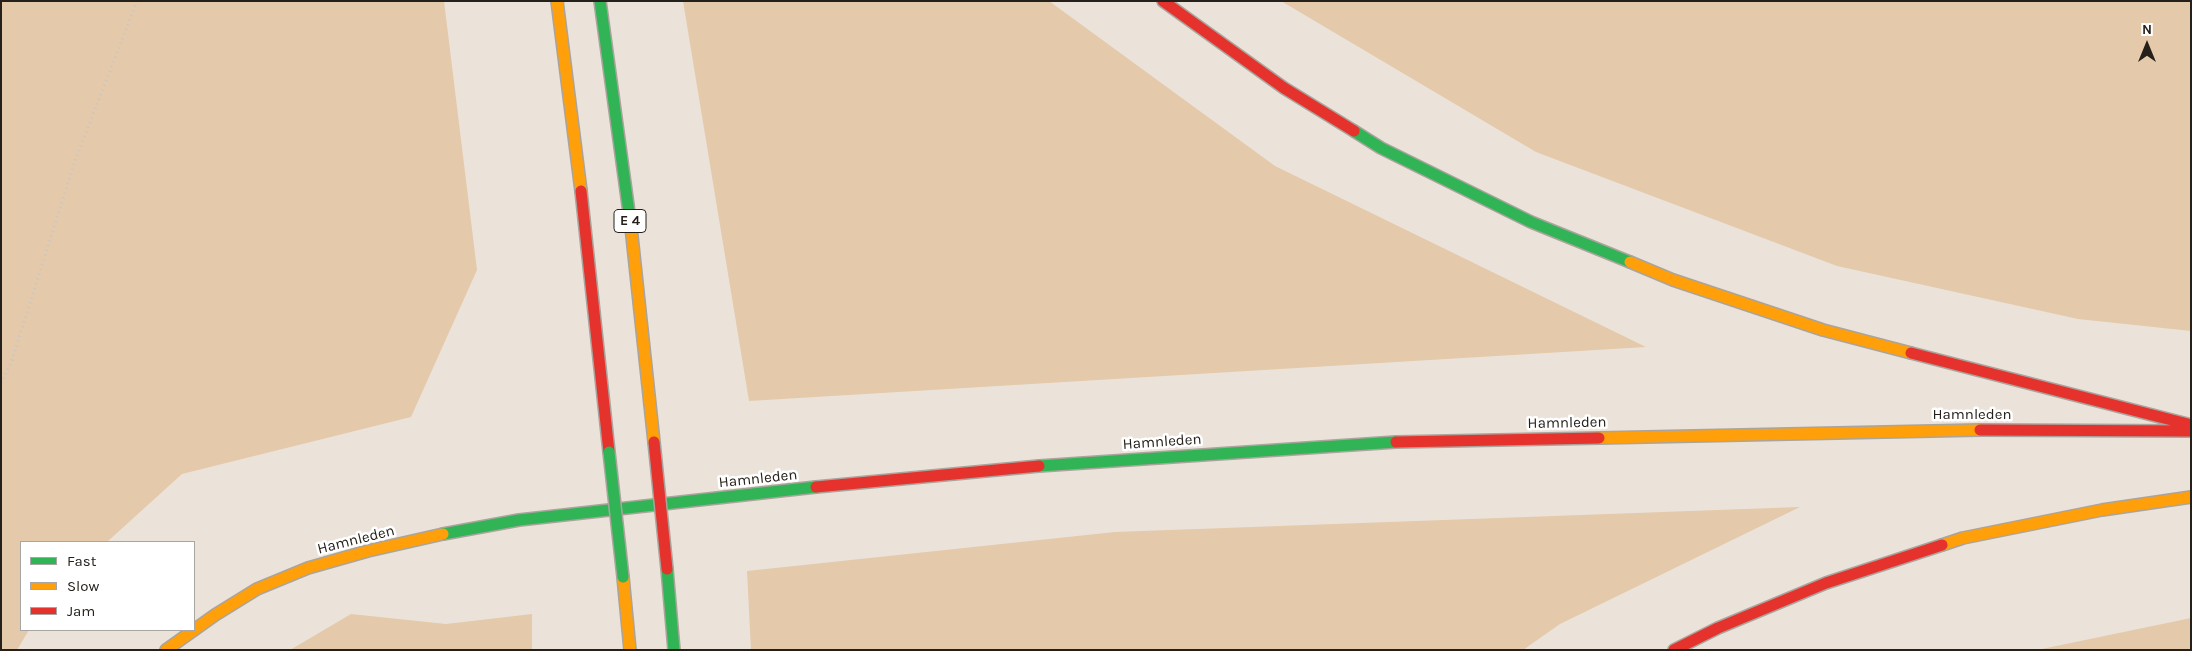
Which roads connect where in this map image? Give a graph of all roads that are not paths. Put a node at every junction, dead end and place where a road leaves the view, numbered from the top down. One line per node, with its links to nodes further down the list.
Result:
1 (557, 1): 7 (main road, bridge)
2 (600, 1): 13 (main road, E 4, bridge)
3 (1163, 1): 4 (main road)
4 (2191, 425)
5 (2191, 431): 8 (main road, Hamnleden)
6 (2191, 497): 14 (main road)
7 (623, 577): 11 (main road); 12 (main road)
8 (195, 629)
9 (193, 631): 10 (main road, Hamnleden)
10 (166, 650)
11 (620, 650)
12 (630, 650)
13 (674, 650)
14 (1674, 650)

